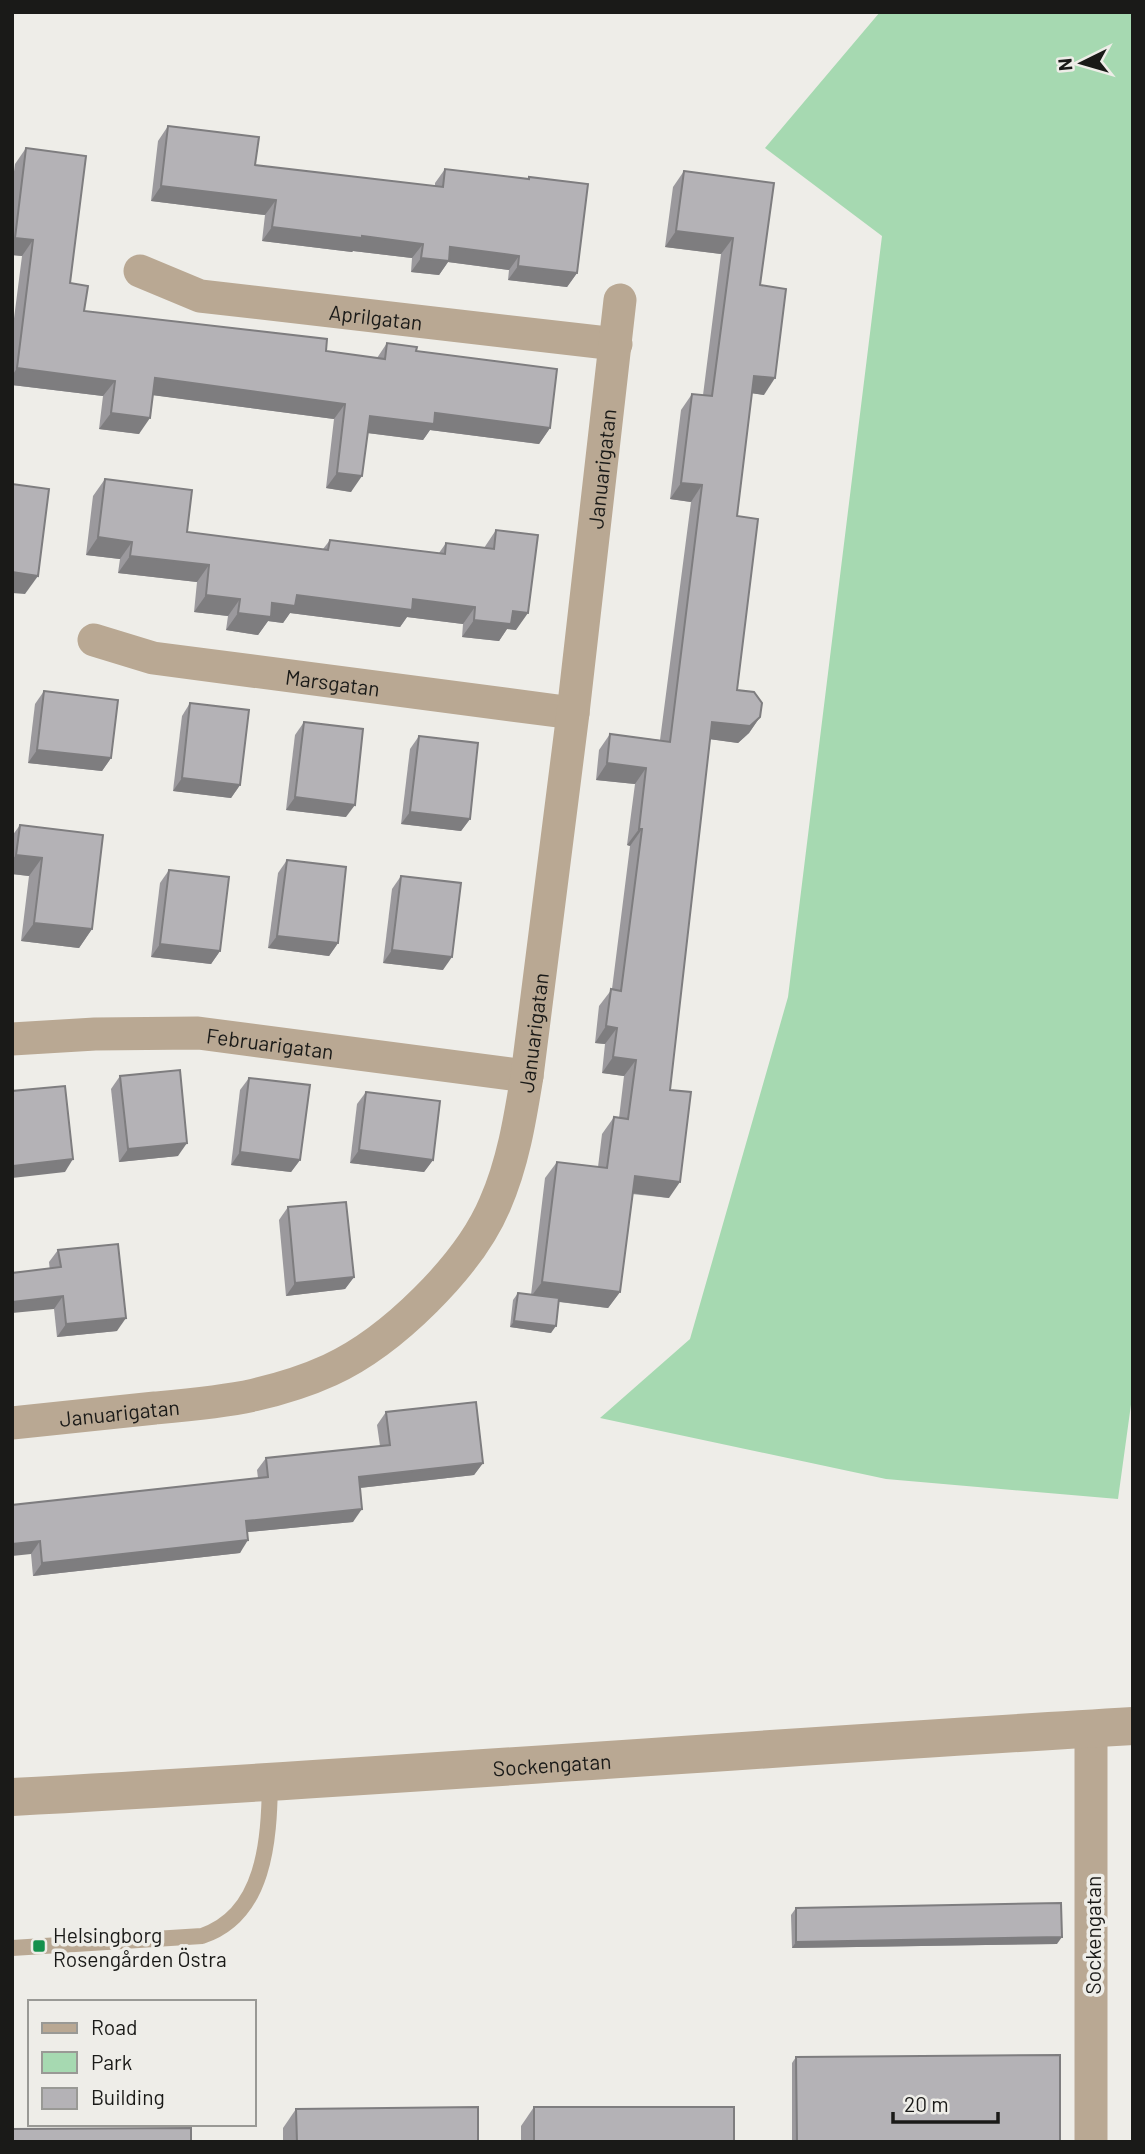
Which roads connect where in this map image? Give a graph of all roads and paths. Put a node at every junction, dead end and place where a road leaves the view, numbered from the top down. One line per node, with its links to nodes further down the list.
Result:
1 (140, 271): 3 (street, Aprilgatan)
2 (620, 300): 3 (street, Januarigatan)
3 (616, 344): 5 (street, Januarigatan)
4 (94, 640): 5 (street, Marsgatan)
5 (573, 713): 7 (street, Januarigatan)
6 (12, 1039): 7 (street, Februarigatan)
7 (527, 1076): 8 (street, Januarigatan)
8 (12, 1423)
9 (1133, 1726): 10 (street, Sockengatan)
10 (1091, 1728): 11 (street, Sockengatan); 14 (street, Sockengatan)
11 (270, 1783): 12 (street, Sockengatan); 13 (lane)
12 (12, 1797)
13 (12, 1948)
14 (1091, 2142)

